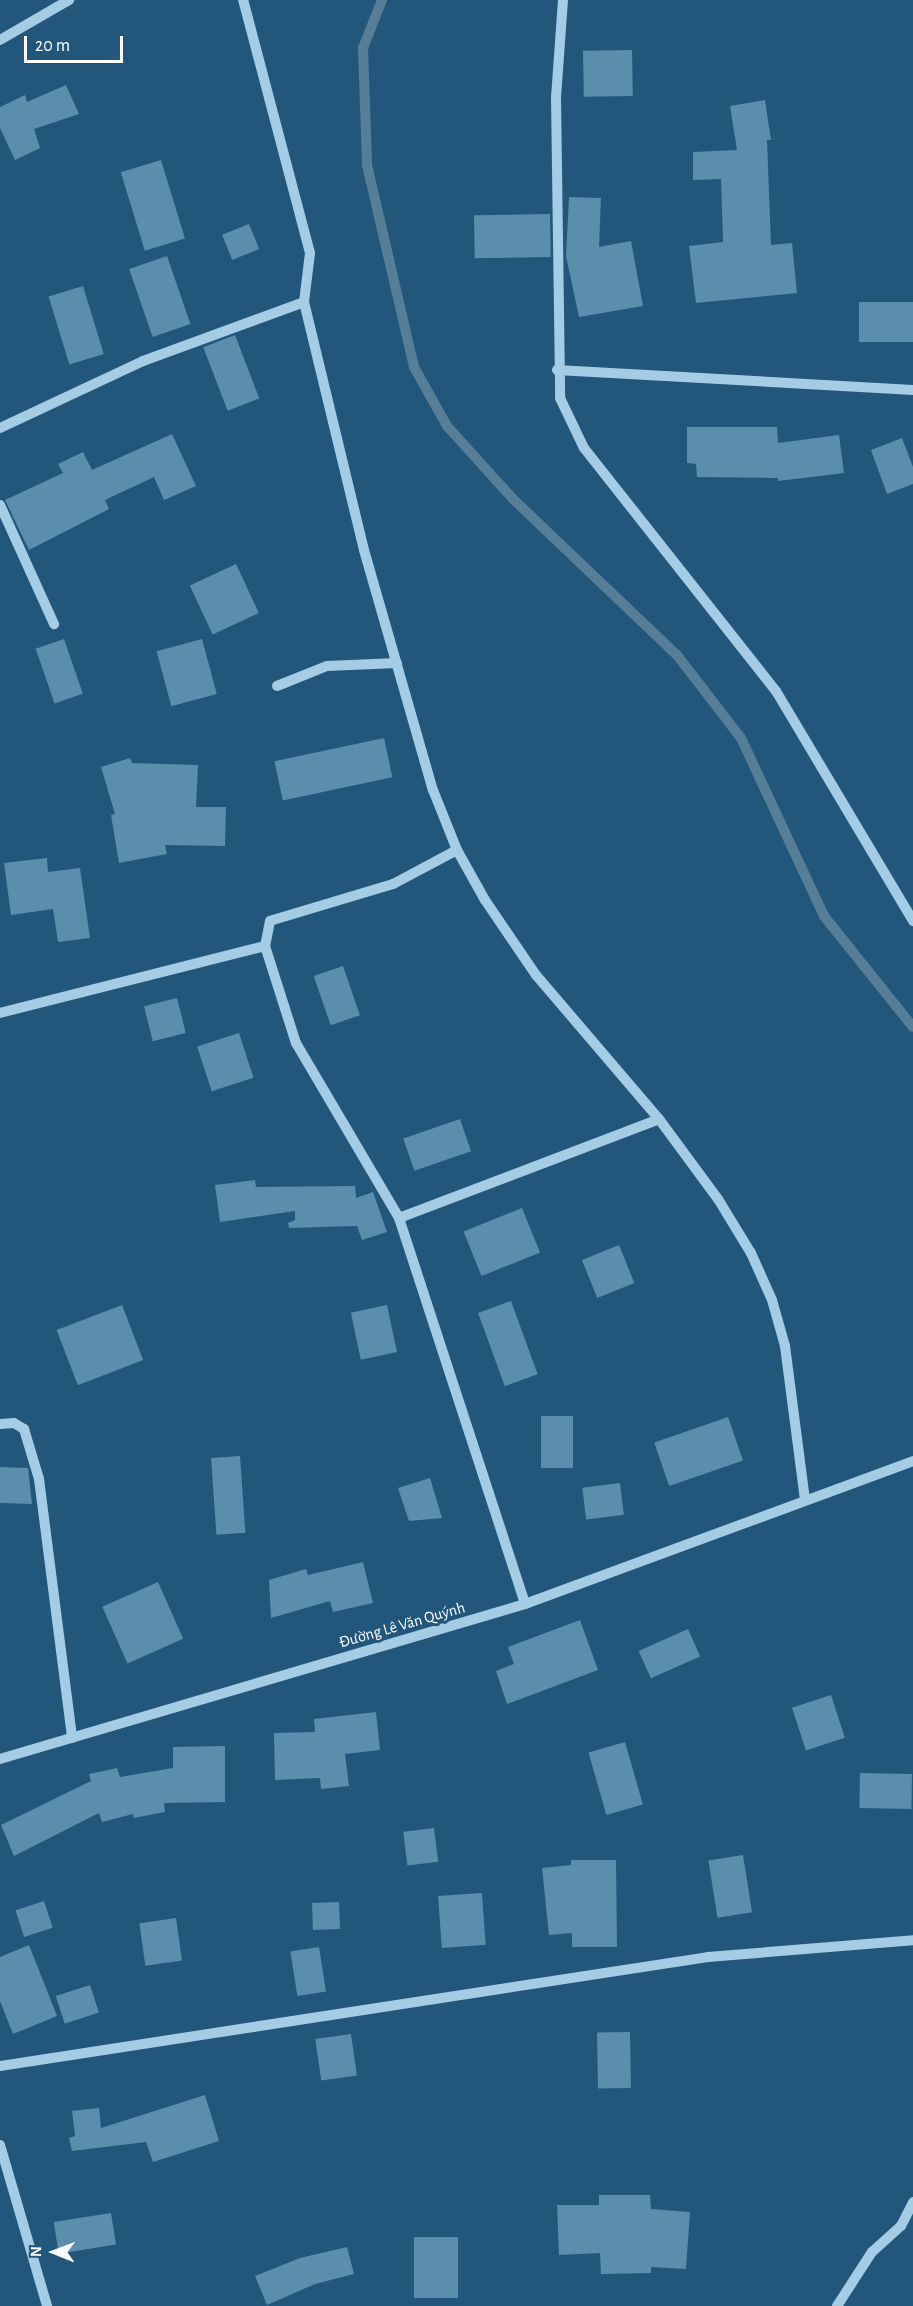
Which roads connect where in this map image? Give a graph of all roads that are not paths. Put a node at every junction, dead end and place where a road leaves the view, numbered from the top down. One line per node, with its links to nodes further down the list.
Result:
1 (69, 0): 4 (street)
2 (243, 0): 5 (street)
3 (563, 0): 6 (street)
4 (0, 40)
5 (304, 302): 8 (street); 11 (street)
6 (557, 370): 7 (street); 14 (street)
7 (913, 390)
8 (0, 428)
9 (0, 506): 10 (street)
10 (54, 624)
11 (397, 663): 12 (street); 13 (street)
12 (277, 686)
13 (458, 850): 15 (street); 17 (street)
14 (913, 921)
15 (265, 946): 16 (street); 18 (street)
16 (0, 1013)
17 (659, 1119): 18 (street); 21 (street)
18 (399, 1218): 22 (street)
19 (0, 1424): 23 (street)
20 (913, 1461): 21 (street, Đường Lê Văn Quýnh)
21 (805, 1498): 22 (street, Đường Lê Văn Quýnh)
22 (525, 1604): 23 (street, Đường Lê Văn Quýnh)
23 (72, 1738): 24 (street, Đường Lê Văn Quýnh)
24 (0, 1759)
25 (913, 1940): 26 (street)
26 (0, 2066)
27 (0, 2145): 29 (street)
28 (913, 2202): 30 (street)
29 (47, 2306)
30 (837, 2306)

